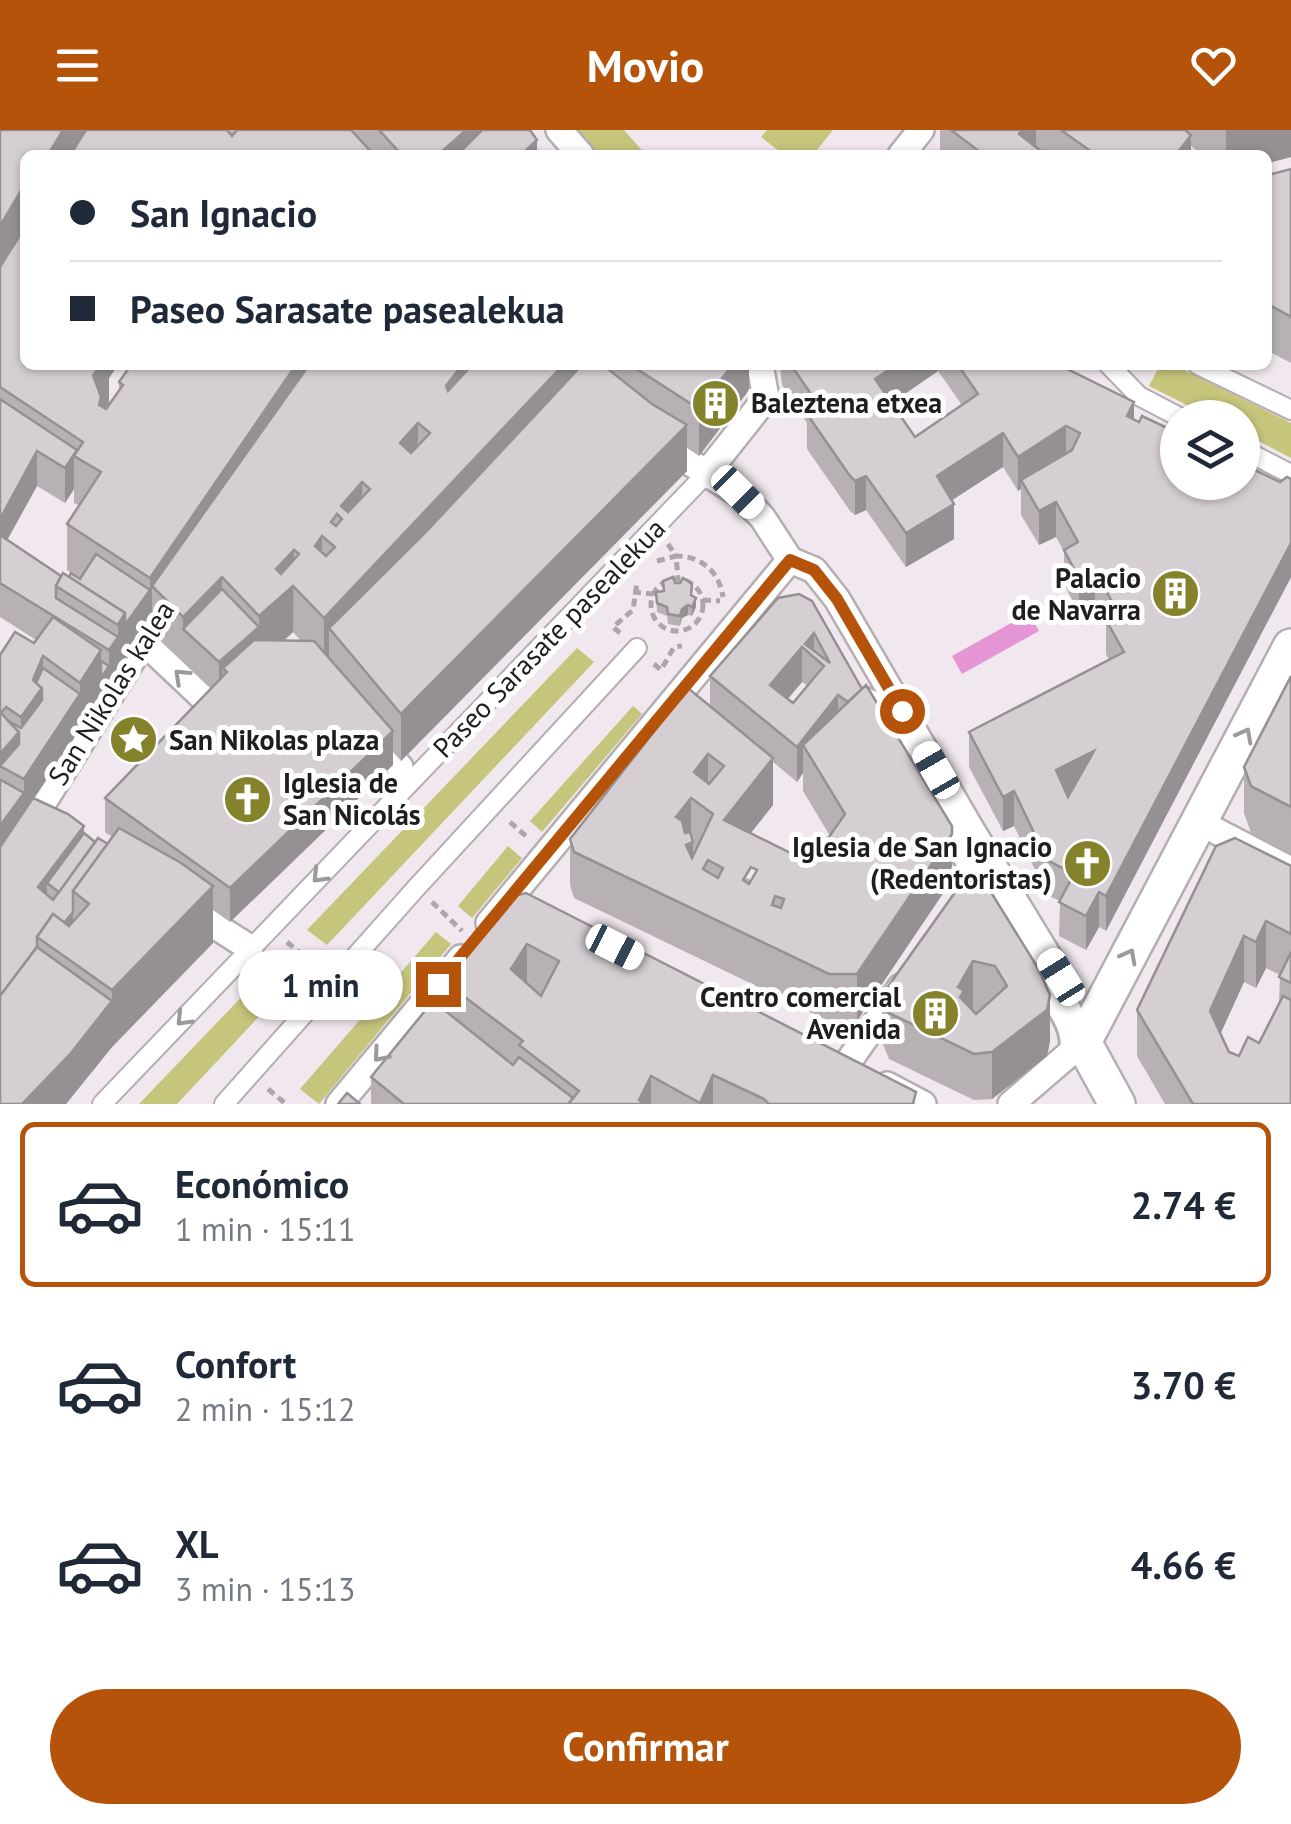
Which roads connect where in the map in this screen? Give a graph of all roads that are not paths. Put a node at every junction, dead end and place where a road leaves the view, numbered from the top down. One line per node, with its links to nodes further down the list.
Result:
1 (559, 130): 3 (street)
2 (921, 130): 4 (street)
3 (577, 150)
4 (906, 150)
5 (761, 370): 13 (street, Paseo Sarasate pasealekua)
6 (1115, 370): 8 (street)
7 (1208, 370): 9 (street)
8 (1160, 407)
9 (1291, 410)
10 (632, 425): 13 (street)
11 (1260, 458): 12 (street)
12 (1291, 474)
13 (705, 475): 14 (street); 21 (street, Paseo Sarasate pasealekua)
14 (790, 560): 27 (street); 32 (street)
15 (181, 583): 16 (street, San Nikolas kalea)
16 (145, 635): 19 (street, one-way to 16); 23 (street, San Nikolas kalea)
17 (1291, 647): 22 (main road, one-way to 17)
18 (637, 648): 35 (street)
19 (251, 674)
20 (354, 714): 21 (street)
21 (405, 774): 30 (street, Paseo Sarasate pasealekua, one-way to 30)
22 (1199, 822): 24 (street); 33 (main road, one-way to 22)
23 (0, 866)
24 (1291, 870)
25 (984, 888): 25 (lane); 29 (street); 32 (lane); 33 (lane)
26 (162, 892): 30 (street)
27 (512, 895): 28 (street); 36 (street, one-way to 36)
28 (537, 908)
29 (958, 910)
30 (250, 948): 34 (street, Paseo Sarasate pasealekua, one-way to 34)
31 (912, 972): 37 (street)
32 (1062, 997): 33 (street)
33 (1074, 1050): 38 (street); 39 (main road)
34 (102, 1104)
35 (224, 1104)
36 (339, 1104)
37 (924, 1104)
38 (1012, 1104)
39 (1117, 1104)

